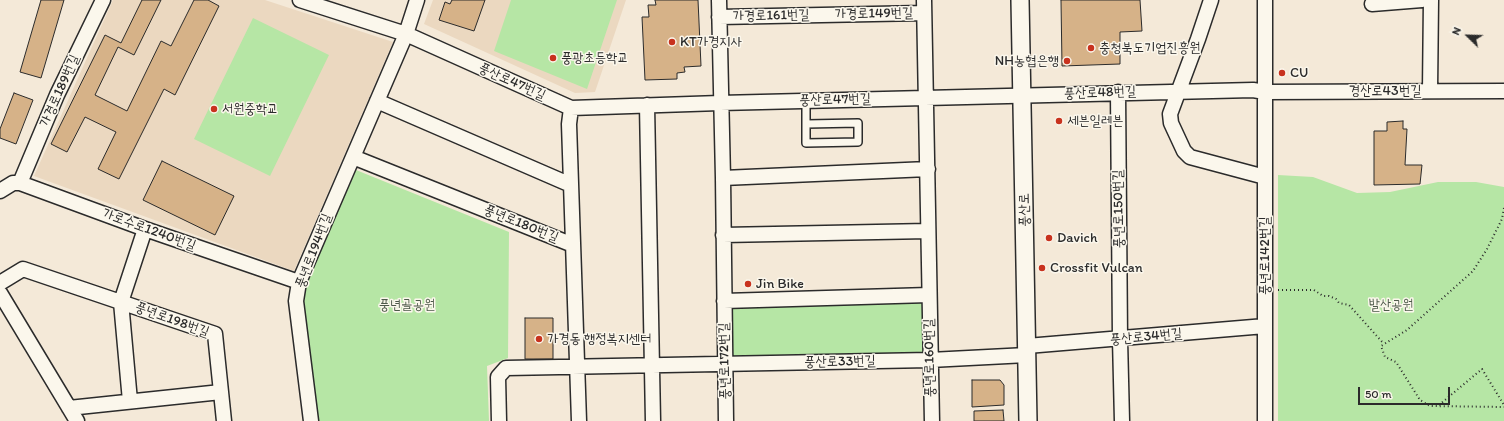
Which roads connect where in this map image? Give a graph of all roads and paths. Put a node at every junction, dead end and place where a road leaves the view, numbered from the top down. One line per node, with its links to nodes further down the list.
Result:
1 (103, 0): 33 (street, 가경로189번길)
2 (300, 0): 10 (street, 풍산로47번길)
3 (417, 0): 15 (street, 풍년로194번길)
4 (719, 0): 14 (street, 가경로161번길)
5 (1020, 0): 21 (street, 풍산로)
6 (1211, 0): 16 (street)
7 (1265, 0): 20 (street, 풍년로142번길)
8 (1422, 0): 11 (street)
9 (1431, 0): 17 (street)
10 (328, 4): 15 (street, 풍산로47번길)
11 (1372, 4)
12 (924, 6): 13 (street, 가경로149번길); 22 (street, 가경로149번길)
13 (823, 15): 14 (street, 가경로161번길)
14 (719, 17): 25 (street, 가경로161번길)
15 (406, 34): 24 (street, 풍년로194번길); 27 (street, 풍산로47번길)
16 (1179, 91): 19 (street, 풍산로48번길); 20 (street, 풍산로48번길); 31 (street)
17 (1430, 91): 18 (street, 경산로43번길); 20 (street, 경산로43번길)
18 (1504, 91)
19 (1118, 92): 21 (street, 풍산로48번길); 49 (street, 풍년로150번길)
20 (1265, 92): 31 (street, 풍년로142번길)
21 (1022, 95): 22 (street, 풍산로47번길); 51 (street, 풍산로)
22 (925, 98): 23 (street, 풍산로47번길); 30 (street, 풍년로160번길)
23 (806, 100): 25 (street, 풍산로47번길); 28 (lane)
24 (377, 101): 29 (street, 풍년로194번길); 34 (street)
25 (720, 103): 26 (street, 풍산로47번길); 32 (street, 풍년로172번길)
26 (647, 105): 27 (street, 풍산로47번길); 54 (street)
27 (571, 108): 34 (street, 풍년로180번길)
28 (807, 124): 28 (lane)
29 (353, 157): 40 (street, 풍년로180번길); 41 (street, 풍년로194번길)
30 (928, 169): 32 (street); 38 (street, 풍년로160번길)
31 (1265, 177): 48 (street, 풍년로142번길)
32 (723, 178): 39 (street, 풍년로172번길)
33 (20, 183): 35 (street); 37 (street, 가로수로1240번길)
34 (571, 185): 40 (street, 풍년로180번길)
35 (0, 191)
36 (1504, 208): 50 (path)
37 (146, 229): 41 (street, 가로수로1240번길); 47 (street, 풍년로198번길)
38 (928, 231): 39 (street); 45 (street, 풍년로160번길)
39 (723, 235): 46 (street, 풍년로172번길)
40 (573, 245): 55 (street, 풍년로180번길)
41 (299, 282): 63 (street, 풍년로194번길)
42 (0, 283): 47 (street, 풍년로198번길)
43 (1274, 290): 50 (path)
44 (0, 293): 60 (street)
45 (929, 295): 46 (street); 52 (street, 풍년로160번길)
46 (724, 301): 53 (street, 풍년로172번길)
47 (121, 302): 56 (street, 풍년로198번길); 57 (street, 풍년로198번길)
48 (1265, 326): 49 (street, 풍산로34번길); 71 (street, 풍년로142번길)
49 (1120, 339): 51 (street, 풍산로34번길); 70 (street, 풍년로150번길)
50 (1384, 344): 58 (path)
51 (1027, 351): 52 (street, 풍산로33번길); 69 (street, 풍산로)
52 (930, 360): 53 (street, 풍산로33번길); 68 (street, 풍년로160번길)
53 (725, 364): 54 (street, 풍산로33번길); 67 (street, 풍년로172번길)
54 (653, 365): 55 (street, 풍산로33번길); 66 (street)
55 (577, 367): 64 (street, 풍산로33번길); 65 (street, 풍년로180번길)
56 (221, 392): 57 (street); 62 (street, 풍년로198번길)
57 (130, 401): 60 (street)
58 (1438, 406): 59 (path); 59 (path)
59 (1504, 406)
60 (69, 408): 61 (street)
61 (77, 421)
62 (224, 421)
63 (311, 421)
64 (499, 421)
65 (579, 421)
66 (653, 421)
67 (726, 421)
68 (932, 421)
69 (1028, 421)
70 (1122, 421)
71 (1265, 421)

